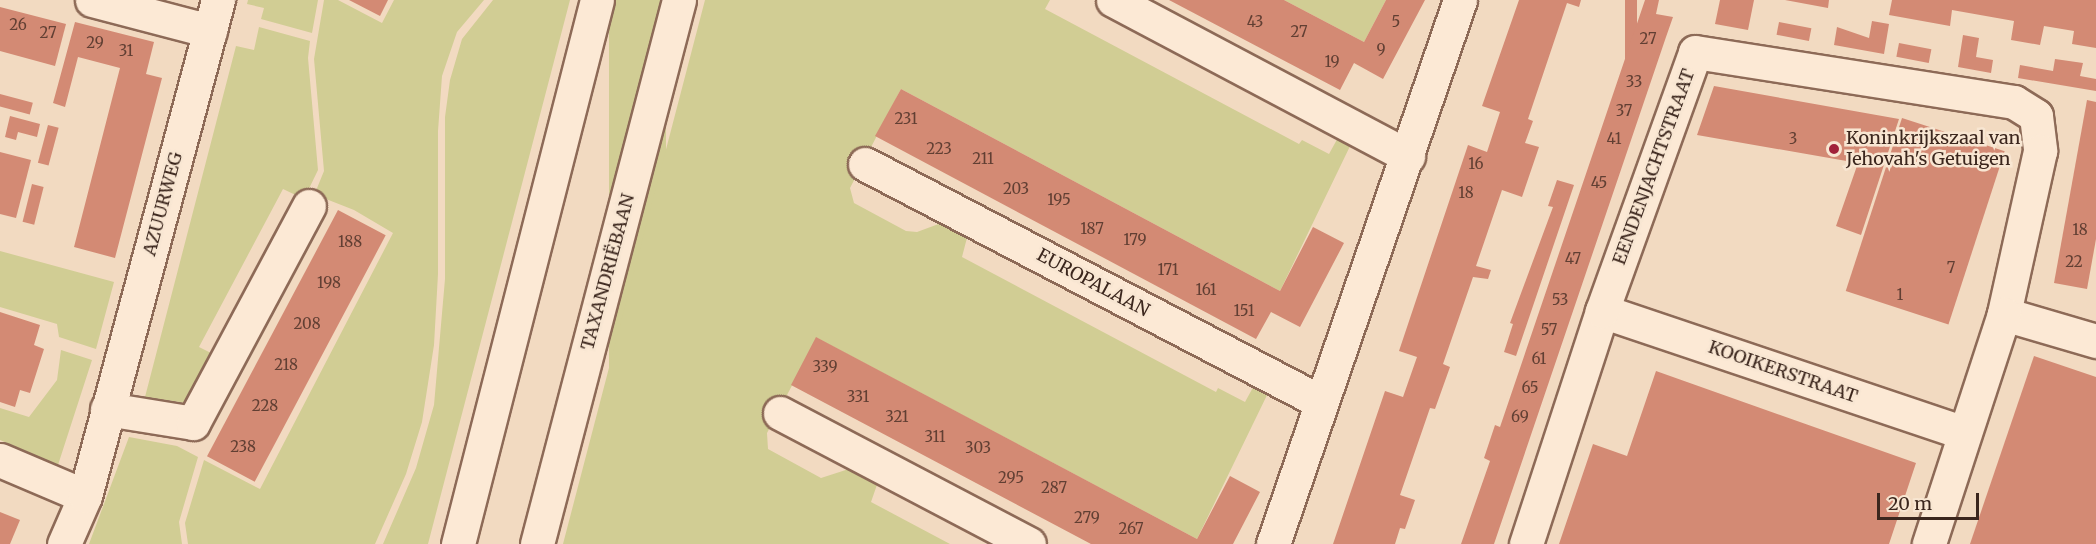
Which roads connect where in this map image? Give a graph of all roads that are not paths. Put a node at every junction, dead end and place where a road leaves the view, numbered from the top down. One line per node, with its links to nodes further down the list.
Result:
1 (92, 0): 6 (street)
2 (597, 0): 20 (street)
3 (679, 0): 21 (street, TAXANDRIËBAAN)
4 (1113, 0): 7 (street)
5 (1460, 0): 7 (street)
6 (214, 15): 14 (street, AZUURWEG)
7 (1408, 156): 13 (street)
8 (865, 164): 13 (street, EUROPALAAN)
9 (309, 206): 14 (street)
10 (1602, 311): 11 (street, EENDENJACHTSTRAAT); 16 (street, KOOIKERSTRAAT); 24 (street, EENDENJACHTSTRAAT)
11 (2004, 314): 12 (street); 16 (street)
12 (2096, 341)
13 (1321, 402): 23 (street)
14 (107, 409): 18 (street, AZUURWEG)
15 (780, 413): 22 (street)
16 (1964, 433): 25 (street)
17 (0, 460): 18 (street)
18 (85, 496): 19 (street, AZUURWEG)
19 (64, 544)
20 (458, 544)
21 (537, 544)
22 (1029, 544)
23 (1273, 544)
24 (1526, 544)
25 (1929, 544)

